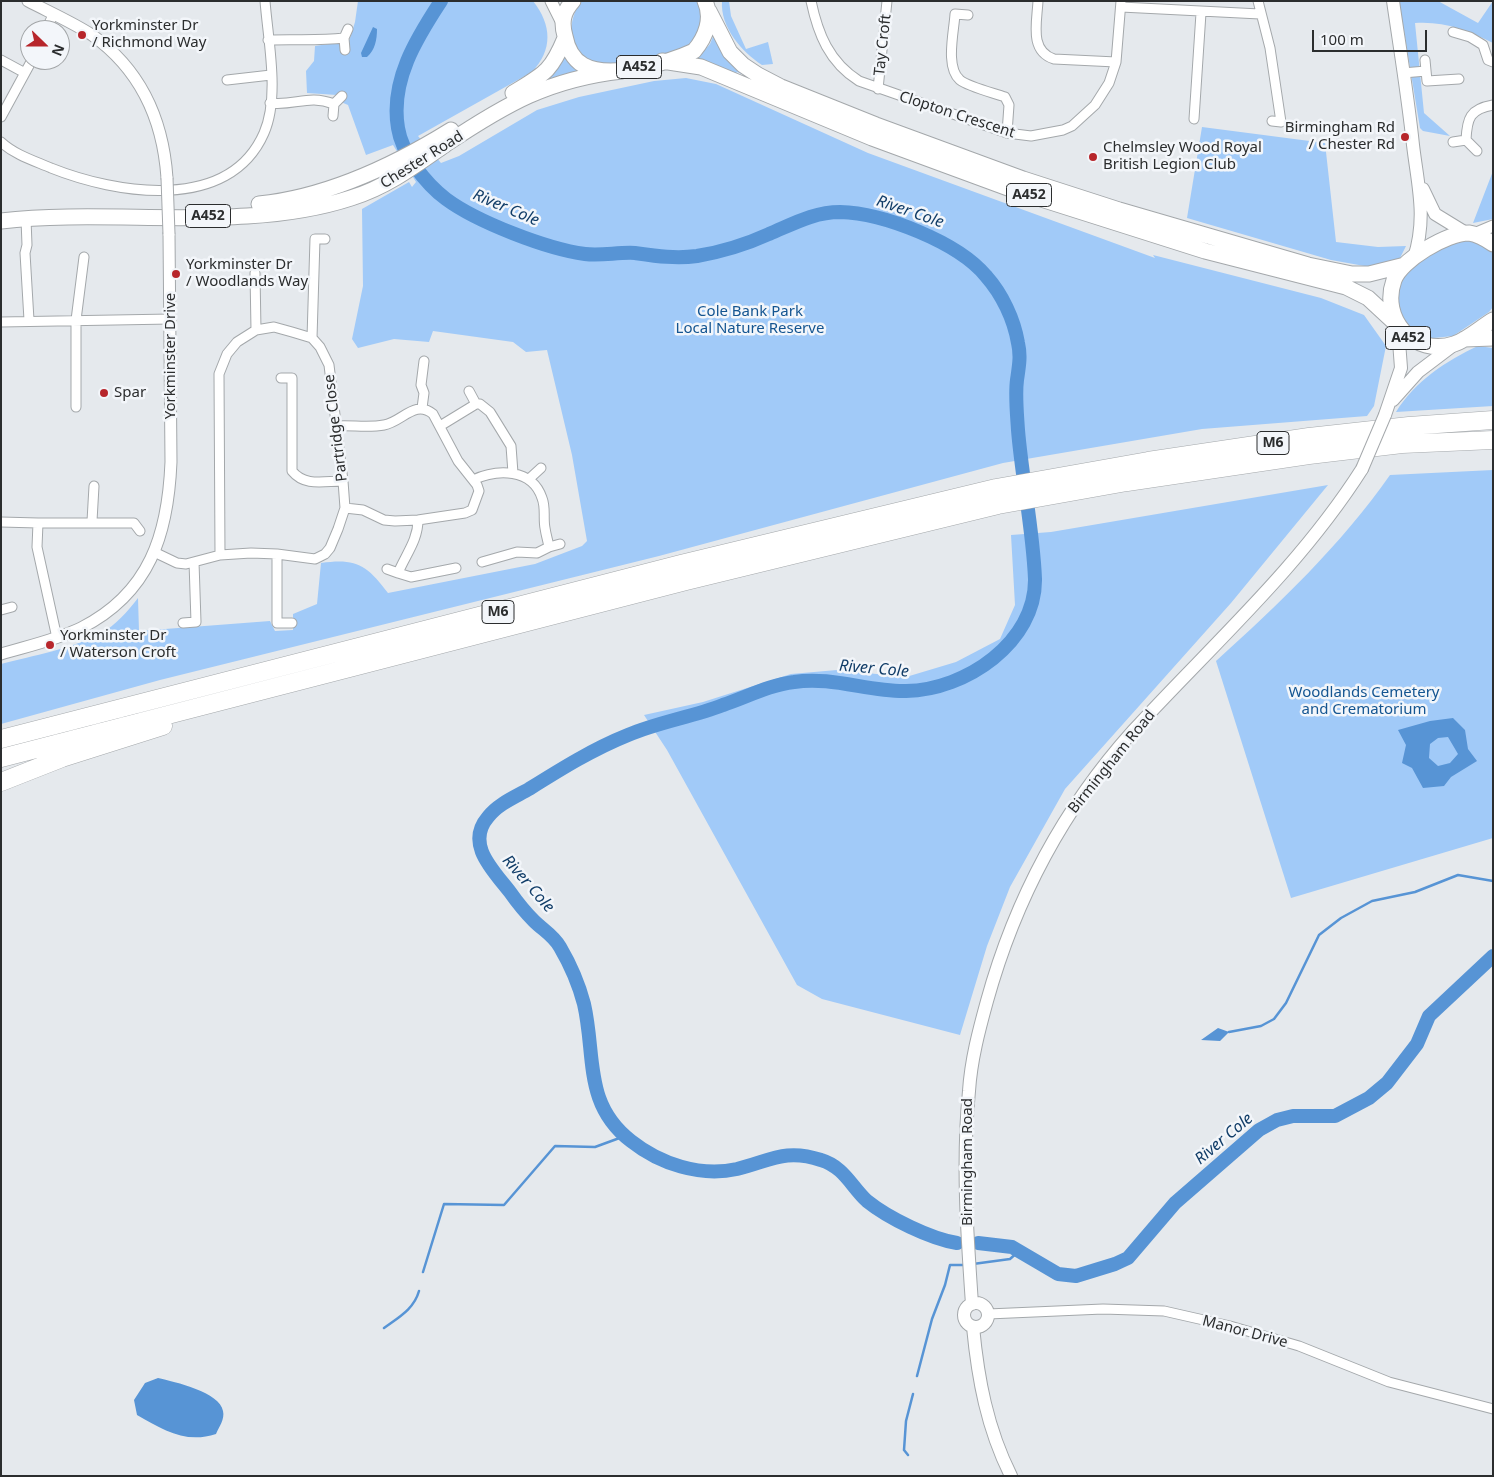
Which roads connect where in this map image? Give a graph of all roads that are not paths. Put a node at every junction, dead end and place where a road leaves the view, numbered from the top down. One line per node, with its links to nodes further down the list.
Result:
1 (28, 1): 14 (street, Yorkminster Drive)
2 (265, 1): 20 (street)
3 (551, 1): 17 (street)
4 (573, 1): 17 (highway)
5 (811, 1): 35 (street, Clopton Crescent)
6 (888, 1): 35 (street, Tay Croft)
7 (1038, 1): 25 (street)
8 (1258, 1): 13 (street)
9 (1394, 1): 31 (main road)
10 (1121, 4): 12 (street); 25 (street, Clopton Crescent)
11 (707, 5): 24 (highway, A452); 59 (highway, A452)
12 (1200, 13): 13 (street); 42 (street)
13 (1260, 14): 43 (street)
14 (53, 15): 16 (street); 61 (street, Yorkminster Drive, bridge)
15 (968, 15): 44 (street)
16 (51, 20)
17 (562, 23): 19 (highway, A452)
18 (1453, 32): 26 (street)
19 (565, 38): 28 (highway, A452); 48 (highway, Chester Road / A452)
20 (268, 40): 21 (street); 32 (street)
21 (345, 50)
22 (1, 60): 30 (street)
23 (1425, 60): 29 (street)
24 (662, 61): 28 (highway, A452); 66 (highway, A452)
25 (1116, 62): 44 (street, Clopton Crescent)
26 (1493, 62)
27 (27, 70): 30 (street)
28 (622, 71): 48 (highway, Chester Road / A452)
29 (1426, 71): 31 (street); 33 (street)
30 (25, 73): 41 (street)
31 (1404, 73): 50 (main road)
32 (271, 75): 34 (street); 37 (street)
33 (1459, 79)
34 (226, 80)
35 (878, 89): 44 (street, Clopton Crescent)
36 (342, 96): 38 (street)
37 (270, 103): 38 (street); 46 (street)
38 (334, 104): 40 (street)
39 (1493, 104): 45 (street)
40 (333, 116)
41 (1, 117)
42 (1194, 119)
43 (1272, 121)
44 (1007, 133)
45 (1466, 140): 47 (street); 49 (street)
46 (1, 142)
47 (1453, 142)
48 (438, 144): 51 (highway, Chester Road / A452); 52 (highway, Chester Road / A452)
49 (1477, 151)
50 (1419, 180): 55 (main road); 59 (main road)
51 (1, 214)
52 (26, 219): 53 (highway, Chester Road / A452); 62 (street)
53 (1, 221)
54 (1493, 226): 55 (street)
55 (1470, 233): 57 (highway); 59 (highway, A452)
56 (325, 239): 68 (street)
57 (1493, 244)
58 (84, 256): 63 (street)
59 (1409, 261): 66 (highway, A452)
60 (255, 273): 67 (street)
61 (171, 319): 63 (street); 97 (street, Yorkminster Drive)
62 (29, 320): 63 (street); 65 (street)
63 (76, 320): 75 (street)
64 (1493, 320): 70 (highway, A452)
65 (1, 322)
66 (1397, 325): 70 (highway, A452); 77 (main road, Birmingham Road)
67 (256, 330): 68 (street); 99 (street)
68 (312, 338): 79 (street, Partridge Close)
69 (1493, 338): 70 (highway, A452)
70 (1459, 341): 77 (main road, Birmingham Road)
71 (424, 361): 76 (street)
72 (280, 378): 86 (street)
73 (469, 391): 74 (street)
74 (476, 404): 80 (street); 83 (street)
75 (76, 407)
76 (422, 408): 79 (street); 80 (street)
77 (1388, 409): 115 (main road, Birmingham Road, bridge)
78 (1493, 420): 88 (highway, M6)
79 (337, 426): 86 (street, Partridge Close)
80 (440, 426): 85 (street)
81 (1493, 440): 88 (highway, M6)
82 (542, 468): 84 (street)
83 (513, 473): 84 (street); 85 (street)
84 (528, 479): 96 (street)
85 (474, 480): 90 (street)
86 (343, 481): 89 (street, Partridge Close)
87 (94, 486): 91 (street)
88 (997, 497): 111 (highway, M6); 112 (highway, M6)
89 (345, 508): 90 (street); 98 (street, Partridge Close)
90 (418, 520): 104 (street)
91 (92, 521): 93 (street); 94 (street)
92 (1, 522): 93 (street)
93 (38, 523): 109 (street)
94 (140, 531)
95 (560, 544): 96 (street)
96 (549, 547): 101 (street)
97 (154, 552): 100 (street); 109 (street, Yorkminster Drive)
98 (277, 554): 99 (street); 108 (street)
99 (220, 555): 100 (street)
100 (194, 562): 107 (street)
101 (482, 562)
102 (456, 568): 104 (street)
103 (387, 569): 104 (street)
104 (398, 573)
105 (12, 607): 106 (street)
106 (1, 610)
107 (183, 623)
108 (292, 623)
109 (56, 638): 110 (street, Yorkminster Drive)
110 (1, 654)
111 (289, 684): 113 (highway, M6); 114 (highway, M6)
112 (1, 738)
113 (1, 758)
114 (1, 782)
115 (972, 1304): 116 (main road); 117 (main road)
116 (988, 1314): 117 (main road); 118 (street, Manor Drive)
117 (973, 1327): 119 (main road)
118 (1493, 1409)
119 (1011, 1476)

